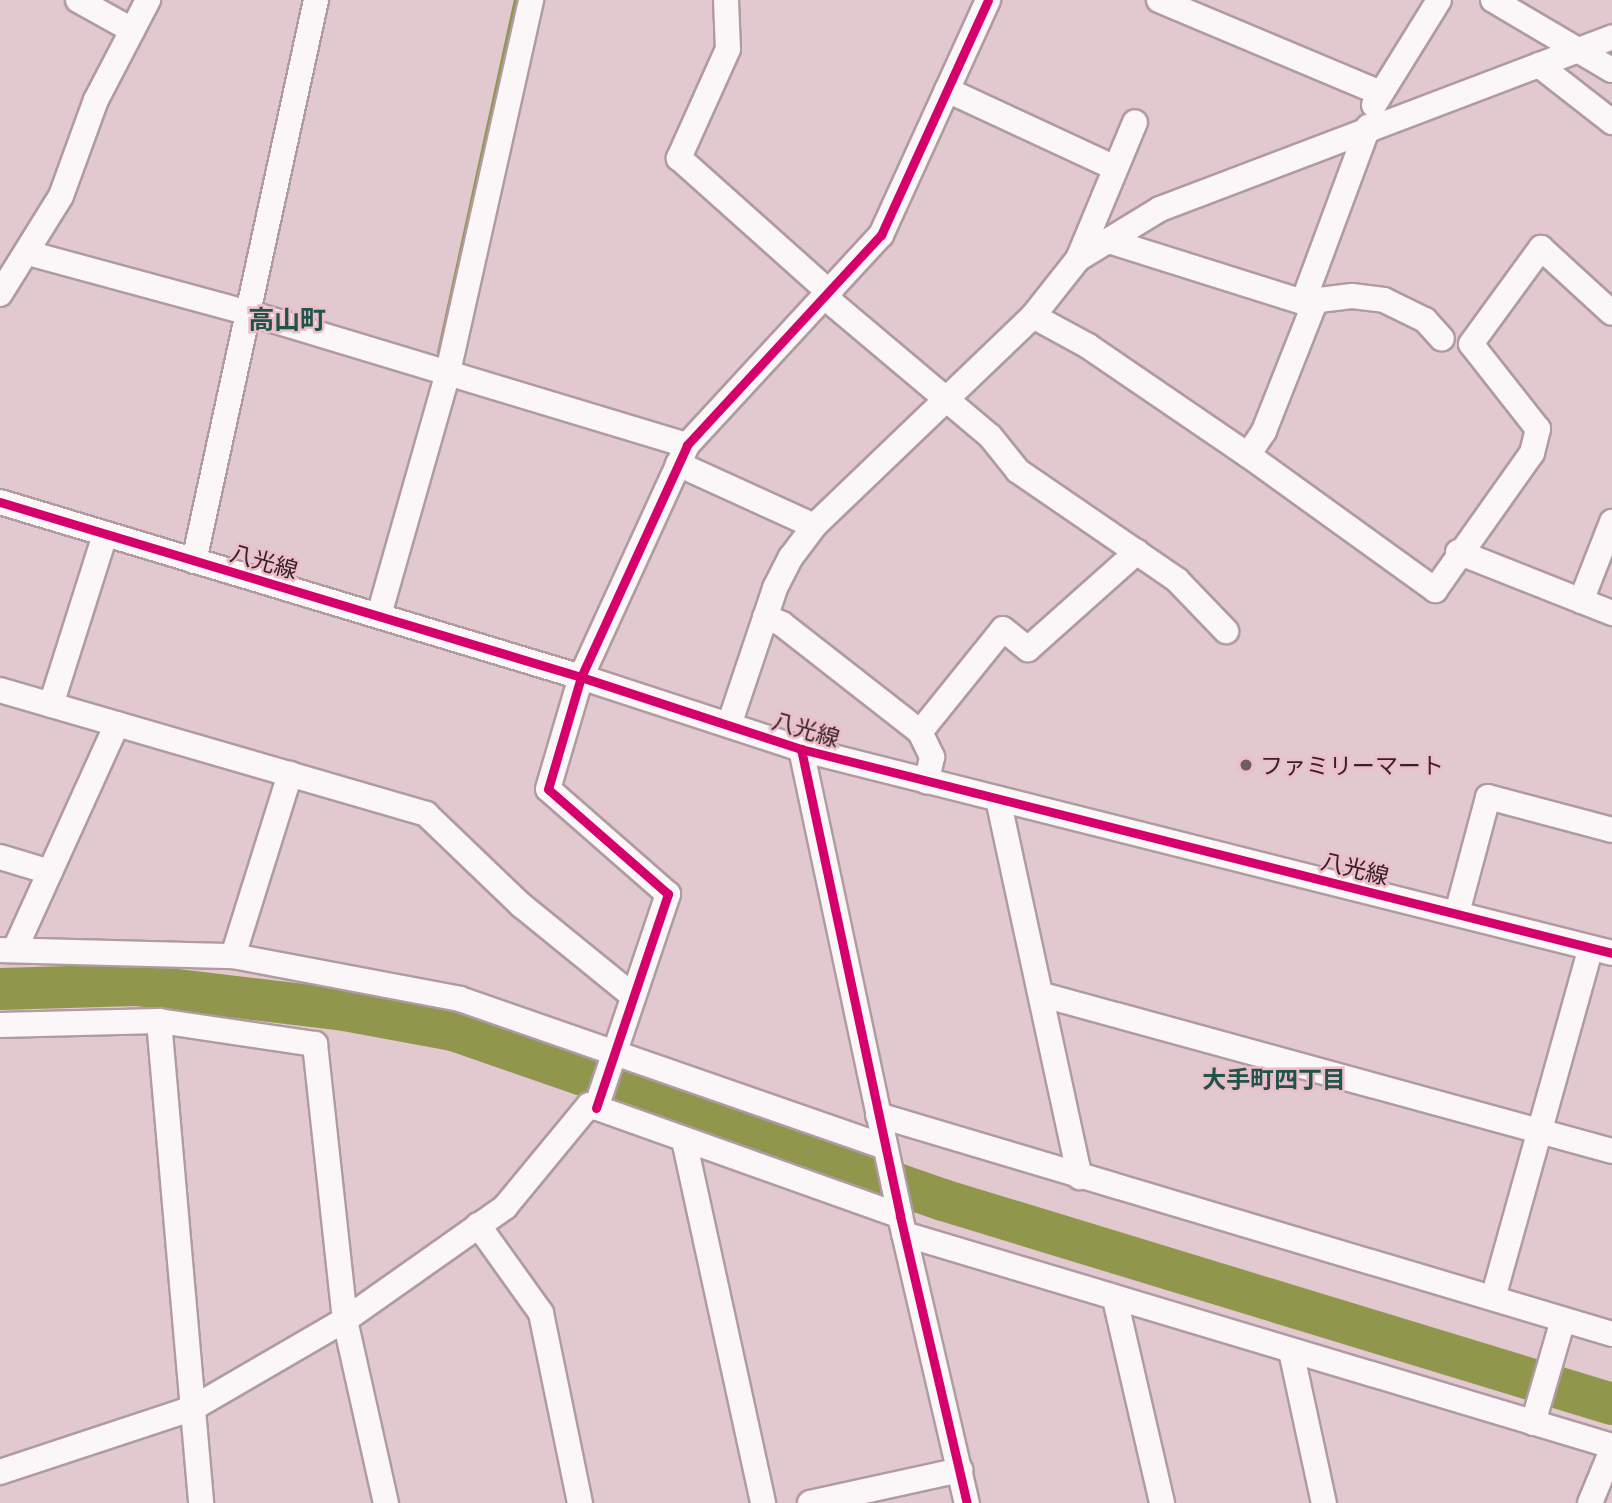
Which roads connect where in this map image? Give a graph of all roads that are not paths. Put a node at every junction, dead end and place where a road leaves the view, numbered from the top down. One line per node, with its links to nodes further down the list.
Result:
1 (78, 0): 11 (street)
2 (148, 0): 11 (street)
3 (316, 0): 28 (street)
4 (531, 0): 32 (street)
5 (726, 0): 26 (street)
6 (988, 0): 16 (street)
7 (1158, 0): 10 (street)
8 (1439, 0): 17 (street)
9 (1493, 0): 13 (street)
10 (1214, 11): 17 (street)
11 (132, 30): 23 (street)
12 (1612, 37): 13 (street)
13 (1579, 50): 14 (street); 15 (street)
14 (1539, 65): 19 (street); 20 (street)
15 (1612, 70)
16 (947, 90): 21 (street); 26 (street)
17 (1380, 93): 20 (street)
18 (1135, 122): 21 (street)
19 (1612, 122)
20 (1364, 129): 22 (street); 27 (street)
21 (1115, 168): 24 (street)
22 (1109, 241): 24 (street); 27 (street)
23 (28, 253): 25 (street); 28 (street)
24 (1078, 259): 30 (street)
25 (0, 294)
26 (828, 295): 33 (street); 34 (street)
27 (1309, 302): 31 (street); 35 (street)
28 (249, 313): 32 (street); 42 (street)
29 (1612, 313): 41 (street)
30 (1033, 316): 33 (street); 35 (street)
31 (1442, 339)
32 (448, 372): 34 (street); 45 (street)
33 (944, 399): 38 (street); 40 (street)
34 (683, 455): 38 (street); 48 (street)
35 (1248, 455): 41 (street)
36 (0, 502): 39 (street, 八光線)
37 (1612, 522): 43 (street)
38 (814, 526): 46 (street)
39 (105, 535): 42 (street, 八光線); 50 (street)
40 (1137, 552): 47 (street); 53 (street)
41 (1458, 552): 43 (street)
42 (194, 561): 45 (street, 八光線)
43 (1581, 601): 44 (street)
44 (1612, 613)
45 (379, 615): 48 (street, 八光線)
46 (765, 617): 52 (street); 53 (street)
47 (1226, 631)
48 (581, 677): 52 (street, 八光線); 66 (street)
49 (0, 690): 50 (street)
50 (51, 705): 51 (street)
51 (117, 724): 55 (street); 60 (street)
52 (729, 725): 54 (street, 八光線)
53 (920, 732): 56 (street)
54 (801, 749): 56 (street, 八光線); 71 (street)
55 (290, 774): 64 (street); 66 (street)
56 (927, 781): 57 (street, 八光線)
57 (998, 799): 61 (street, 八光線); 65 (street)
58 (1612, 830): 61 (street)
59 (0, 858): 60 (street)
60 (50, 872): 62 (street)
61 (1457, 913): 63 (street, 八光線)
62 (8, 949): 64 (street)
63 (1601, 950): 72 (street)
64 (233, 956): 69 (street)
65 (1043, 995): 72 (street); 76 (street)
66 (634, 996): 69 (street)
67 (159, 1021): 68 (street); 81 (street); 85 (street)
68 (0, 1025)
69 (613, 1059): 70 (street); 74 (street)
70 (598, 1102): 73 (street); 77 (street)
71 (878, 1115): 74 (street); 76 (street)
72 (1540, 1131): 75 (street); 80 (street)
73 (684, 1140): 78 (street); 93 (street)
74 (885, 1147): 78 (street)
75 (1612, 1151)
76 (1080, 1177): 80 (street)
77 (478, 1225): 81 (street); 92 (street)
78 (902, 1225): 79 (street); 88 (street)
79 (1115, 1298): 84 (street); 96 (street)
80 (1493, 1298): 82 (street)
81 (345, 1320): 85 (street); 91 (street)
82 (1561, 1327): 83 (street); 86 (street)
83 (1612, 1334)
84 (1291, 1351): 86 (street); 97 (street)
85 (193, 1408): 89 (street); 90 (street)
86 (1535, 1417): 87 (street)
87 (1612, 1448): 98 (street)
88 (960, 1470): 94 (street); 95 (street)
89 (0, 1472)
90 (201, 1503)
91 (386, 1503)
92 (580, 1503)
93 (762, 1503)
94 (810, 1503)
95 (967, 1503)
96 (1162, 1503)
97 (1324, 1503)
98 (1590, 1503)

